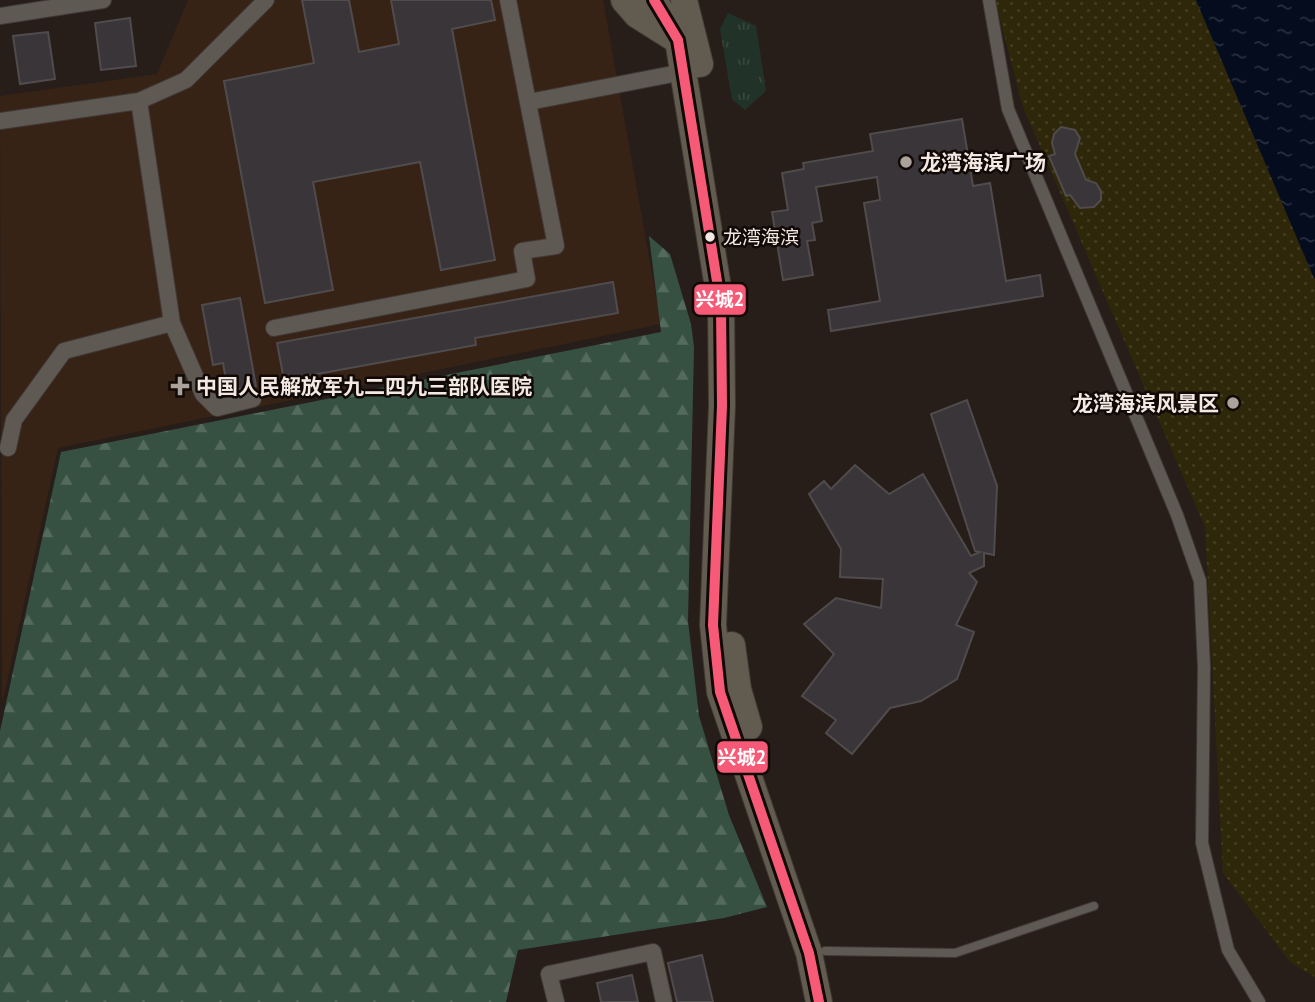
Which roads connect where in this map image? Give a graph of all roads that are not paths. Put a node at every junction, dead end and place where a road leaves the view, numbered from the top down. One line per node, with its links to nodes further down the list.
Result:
1 (103, 0): 9 (street)
2 (266, 0): 12 (street)
3 (509, 0): 13 (street)
4 (624, 0): 10 (highway)
5 (654, 0): 10 (highway)
6 (684, 0): 10 (highway)
7 (698, 0): 10 (highway)
8 (989, 0): 25 (street)
9 (0, 16)
10 (687, 38): 11 (highway); 20 (highway)
11 (683, 72): 13 (street); 23 (highway)
12 (139, 101): 14 (street); 15 (street)
13 (528, 102): 16 (street)
14 (0, 121)
15 (172, 323): 17 (street); 18 (street)
16 (274, 328)
17 (253, 399)
18 (8, 448)
19 (1094, 906): 20 (lane)
20 (825, 951): 24 (highway)
21 (556, 1002): 22 (street)
22 (664, 1002)
23 (819, 1002)
24 (834, 1002)
25 (1259, 1002)

